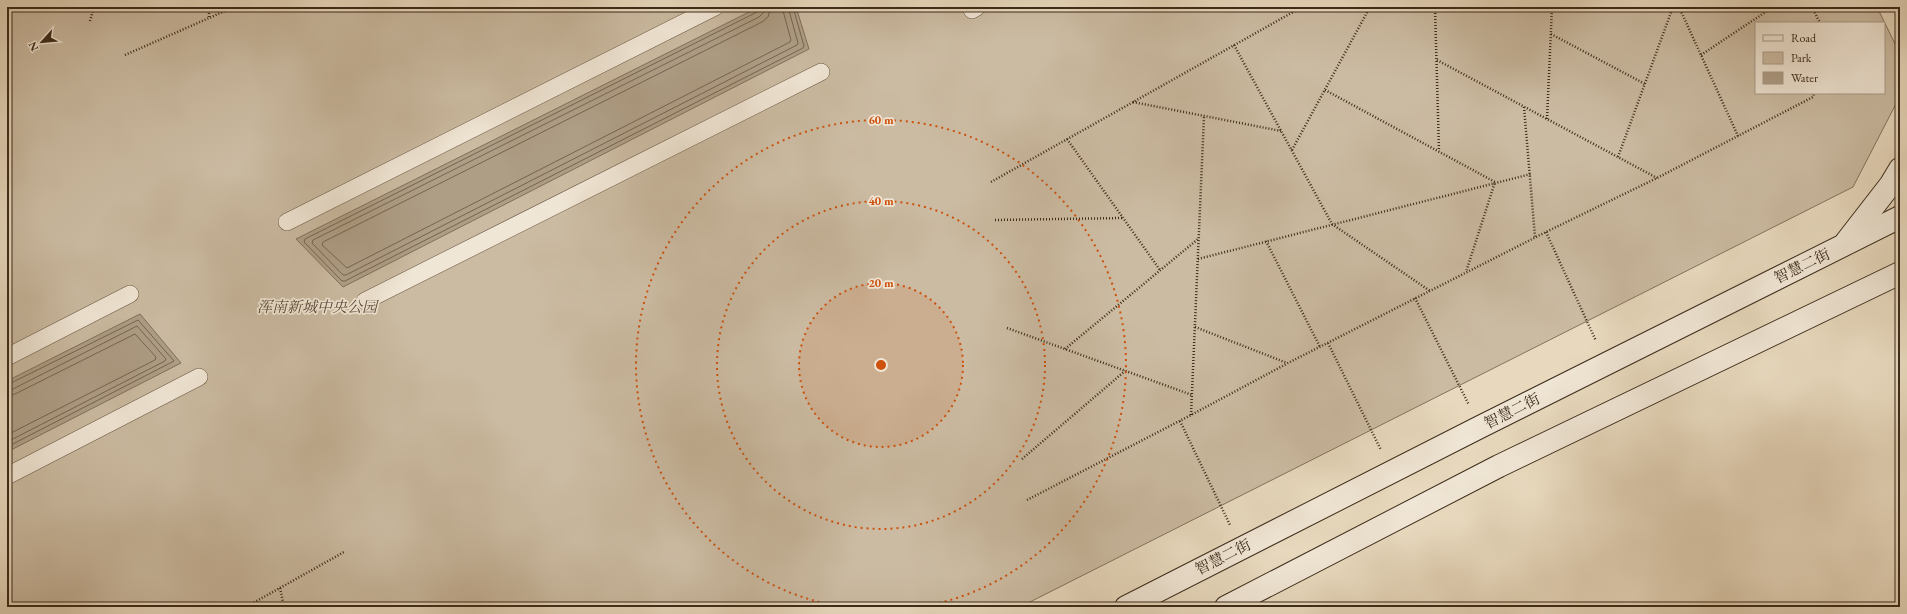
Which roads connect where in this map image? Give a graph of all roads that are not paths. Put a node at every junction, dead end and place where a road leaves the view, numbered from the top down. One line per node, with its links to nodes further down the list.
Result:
1 (715, 7): 7 (street)
2 (972, 7): 3 (street)
3 (977, 7)
4 (821, 72): 13 (street)
5 (1900, 169): 8 (main road)
6 (1900, 218): 8 (main road, 智慧二街)
7 (288, 222)
8 (1842, 247): 17 (main road, 智慧二街)
9 (1900, 273): 11 (main road)
10 (1900, 289): 11 (main road)
11 (1863, 292): 18 (main road)
12 (130, 294): 14 (street)
13 (365, 301)
14 (7, 357)
15 (199, 377): 16 (street)
16 (7, 476)
17 (1126, 607)
18 (1226, 607)

